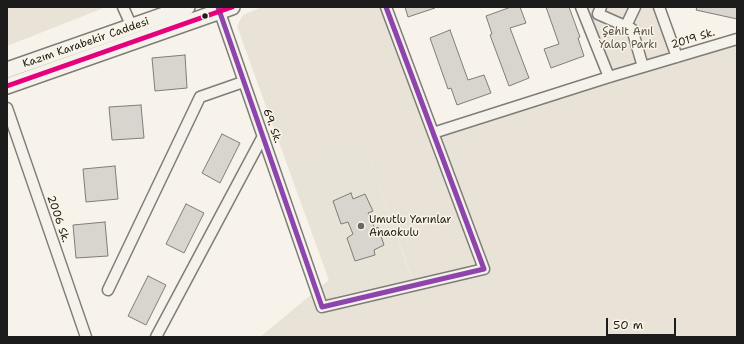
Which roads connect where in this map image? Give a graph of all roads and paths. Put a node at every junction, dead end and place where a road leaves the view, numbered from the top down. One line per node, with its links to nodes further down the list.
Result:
1 (123, 7): 9 (street)
2 (187, 7): 9 (street, Kazım Karabekir Caddesi)
3 (386, 7): 19 (street)
4 (581, 7): 15 (street)
5 (601, 7): 10 (street)
6 (635, 7): 10 (street)
7 (660, 7): 12 (street)
8 (223, 8): 16 (street, 69. Sk.); 17 (street, Kazım Karabekir Caddesi)
9 (132, 26): 14 (street, Kazım Karabekir Caddesi)
10 (626, 26): 13 (street)
11 (737, 39): 12 (street, 2019 Sk.)
12 (678, 56): 13 (street, 2019 Sk.)
13 (643, 67): 15 (street, 2019 Sk.)
14 (7, 70)
15 (609, 77): 19 (street, 2019 Sk.)
16 (244, 82): 20 (street, 69. Sk.); 21 (street)
17 (7, 86)
18 (7, 108): 22 (street, 2006 Sk.)
19 (433, 133): 20 (street, 69. Sk.)
20 (263, 136): 23 (street)
21 (108, 290)
22 (86, 337)
23 (156, 337)

